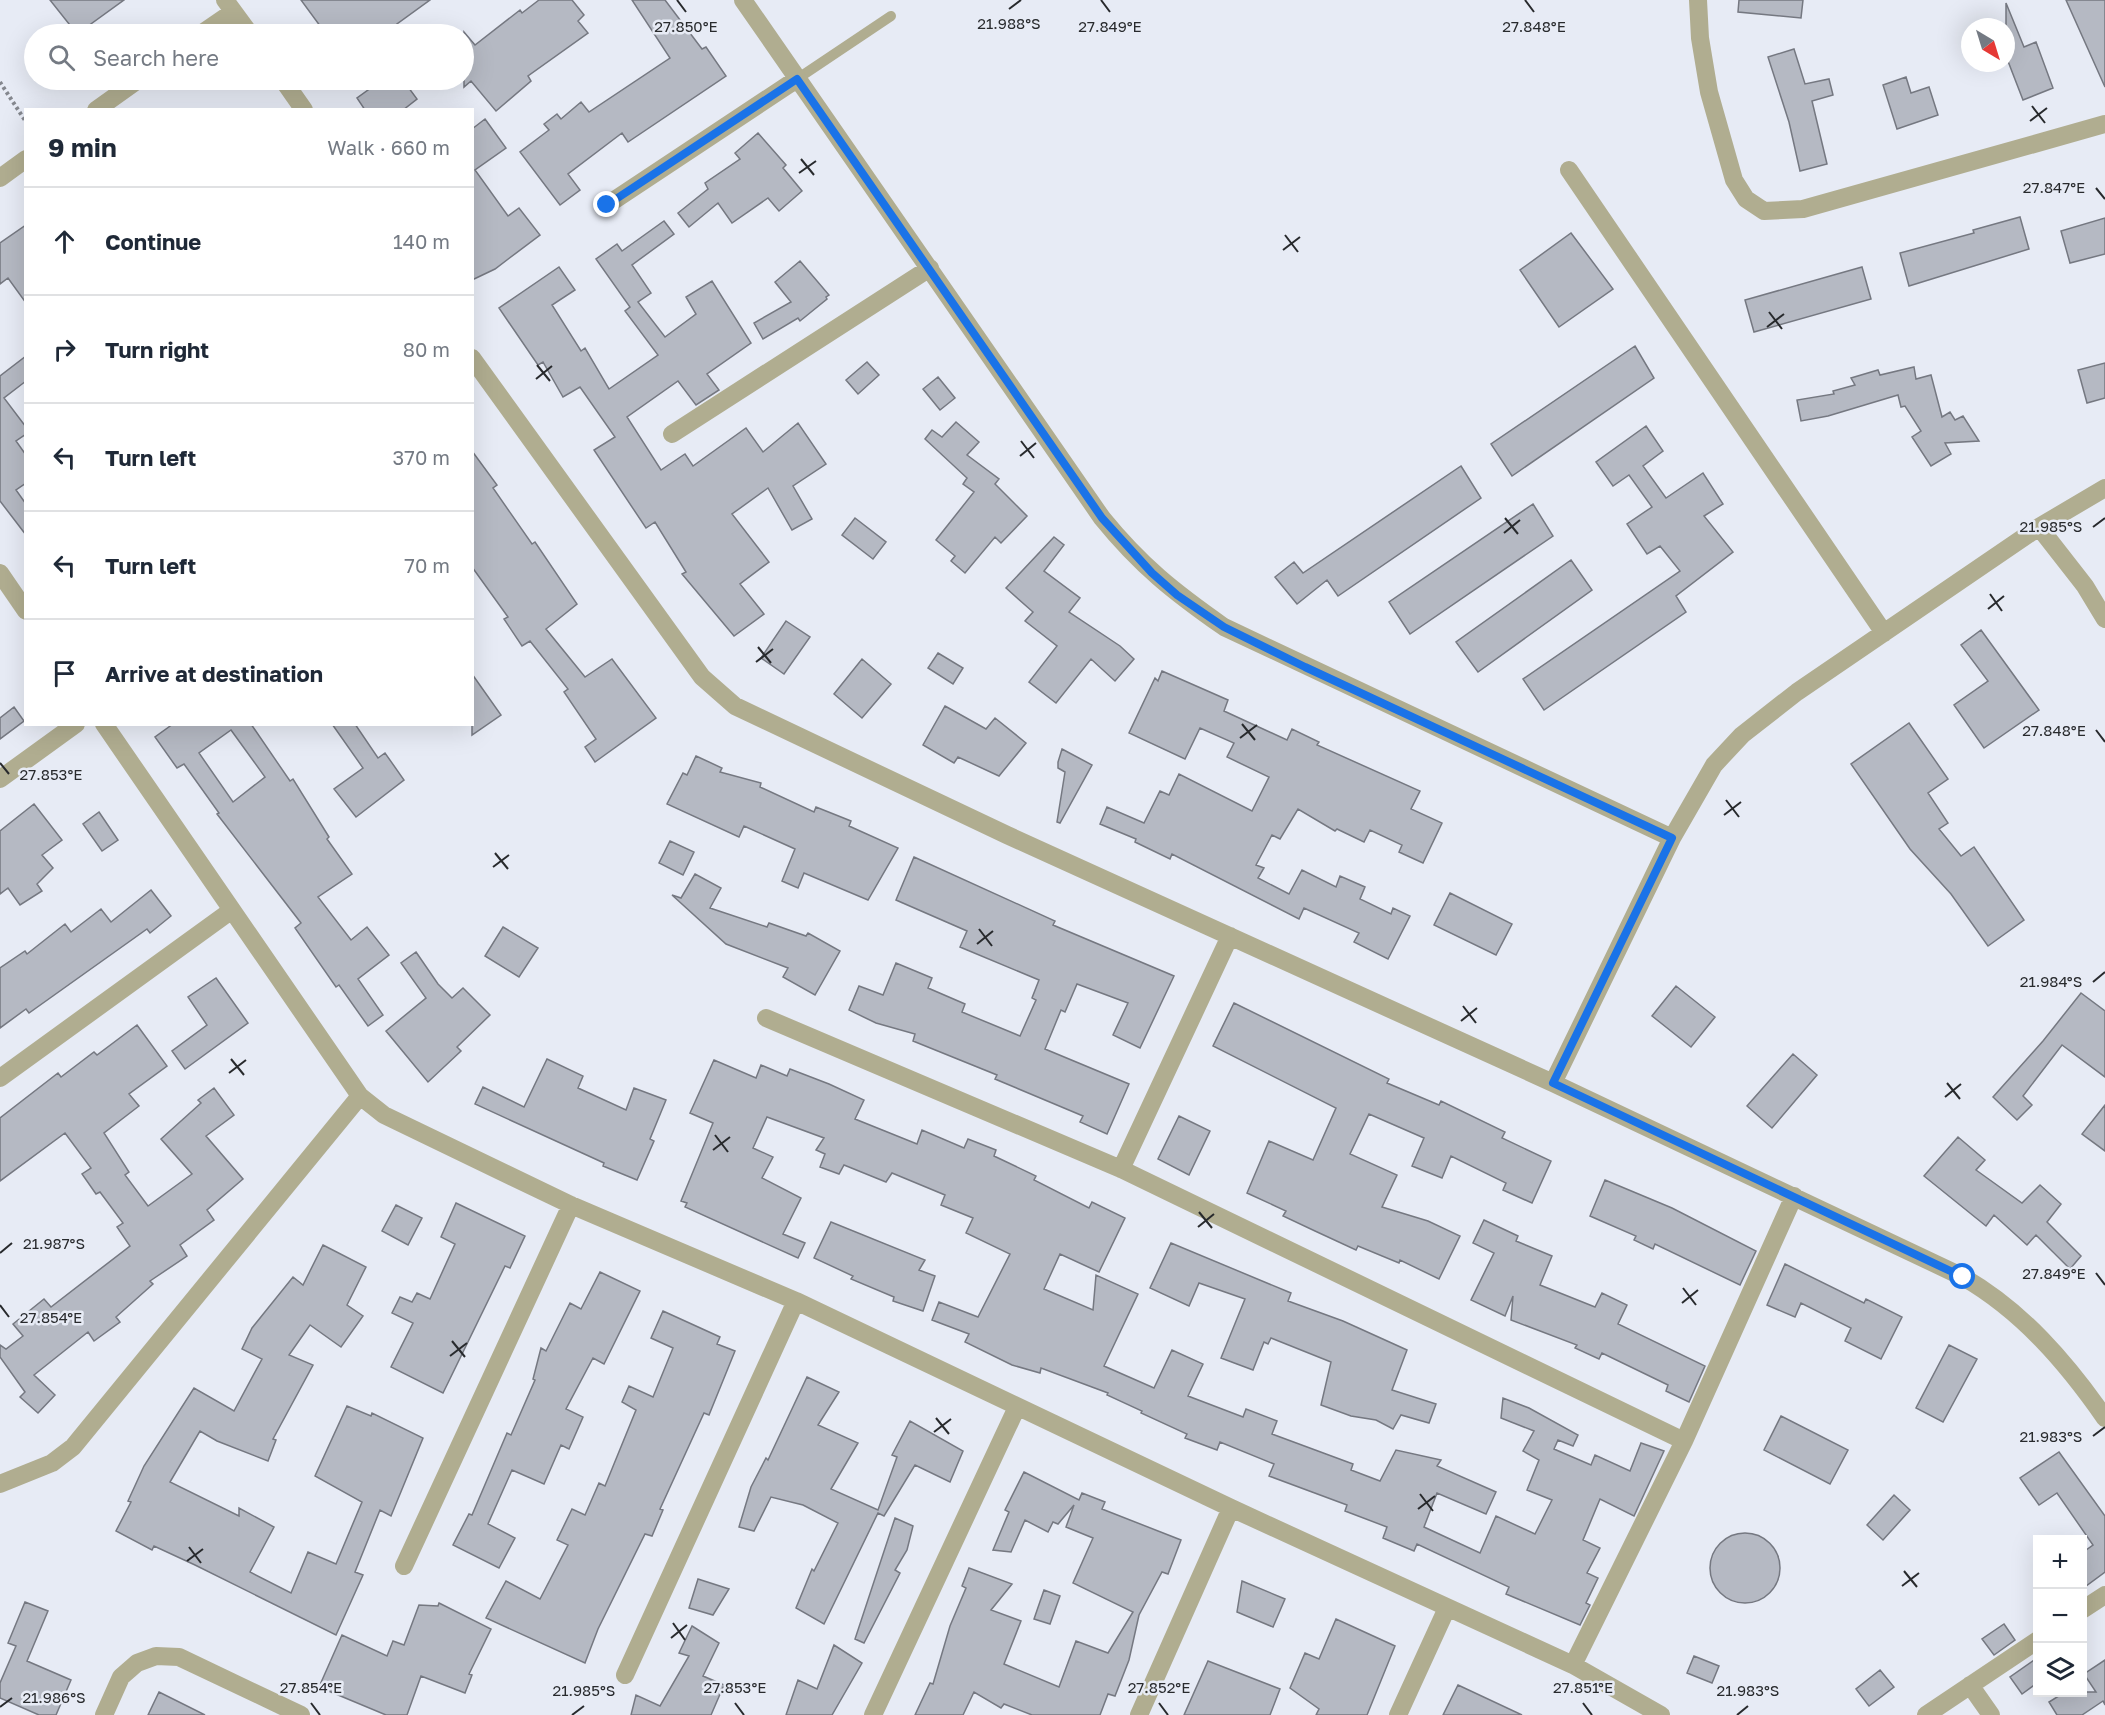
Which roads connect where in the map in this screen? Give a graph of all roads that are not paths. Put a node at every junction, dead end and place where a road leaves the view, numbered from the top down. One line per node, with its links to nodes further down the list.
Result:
1 (742, 0): 7 (street)
2 (1698, 0): 12 (street)
3 (229, 6): 5 (street); 6 (street)
4 (891, 16): 7 (lane)
5 (211, 24)
6 (242, 24)
7 (797, 79): 16 (street); 17 (street)
8 (124, 90): 10 (street)
9 (290, 90): 11 (street)
10 (99, 108)
11 (303, 108)
12 (2105, 124)
13 (24, 161): 15 (street)
14 (1569, 170): 25 (street)
15 (0, 177)
16 (607, 205)
17 (930, 268): 19 (street); 29 (street)
18 (474, 361): 31 (street)
19 (672, 434)
20 (2105, 488): 21 (street)
21 (2039, 526): 24 (street); 25 (street)
22 (0, 573): 23 (street)
23 (24, 608)
24 (2105, 619)
25 (1884, 633): 29 (street)
26 (73, 726): 28 (street)
27 (105, 726): 30 (street)
28 (0, 779)
29 (1672, 838): 34 (street)
30 (232, 910): 33 (street); 35 (street)
31 (1230, 936): 34 (street); 36 (street)
32 (766, 1018): 36 (street)
33 (0, 1078)
34 (1553, 1083): 37 (street)
35 (360, 1096): 38 (street); 43 (street)
36 (1121, 1169): 42 (street)
37 (1794, 1196): 41 (street); 42 (street)
38 (571, 1205): 39 (street); 45 (street)
39 (796, 1301): 40 (street); 51 (street)
40 (1017, 1407): 44 (street); 55 (street)
41 (2105, 1418)
42 (1684, 1441): 50 (street)
43 (0, 1484)
44 (1231, 1508): 48 (street); 56 (street)
45 (404, 1566)
46 (2105, 1595): 47 (street)
47 (2087, 1607)
48 (1447, 1608): 50 (street); 57 (street)
49 (2033, 1643): 52 (street)
50 (1574, 1665): 58 (street)
51 (625, 1675)
52 (1970, 1685): 59 (street); 60 (street)
53 (104, 1715): 54 (street)
54 (301, 1715)
55 (873, 1715)
56 (1139, 1715)
57 (1398, 1715)
58 (1661, 1715)
59 (1926, 1715)
60 (1991, 1715)

